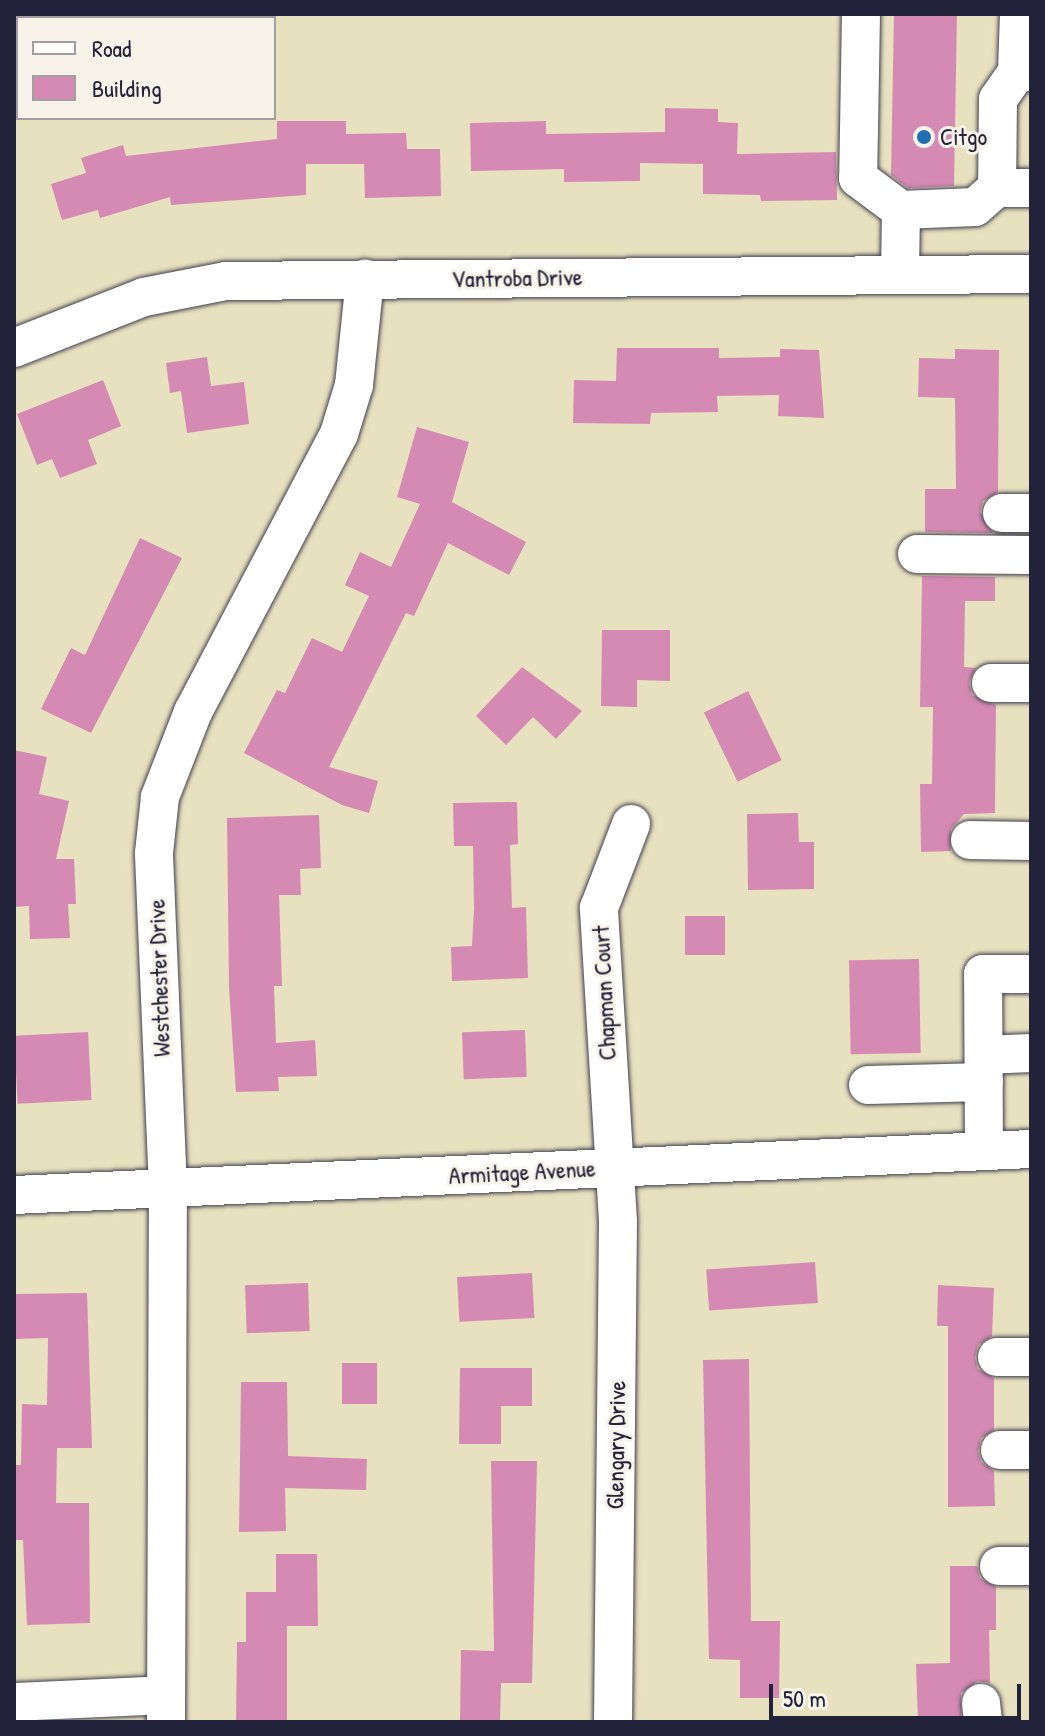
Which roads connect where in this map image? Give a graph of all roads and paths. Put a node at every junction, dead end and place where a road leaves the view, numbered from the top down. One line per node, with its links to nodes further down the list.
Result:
1 (861, 14): 5 (street)
2 (1019, 14): 3 (street)
3 (1024, 72): 4 (street)
4 (1014, 188): 5 (street)
5 (901, 210): 6 (street)
6 (900, 274): 7 (street, Vantroba Drive); 8 (street, Vantroba Drive)
7 (1031, 274)
8 (365, 279): 9 (street, Vantroba Drive); 24 (street, Westchester Drive)
9 (14, 348)
10 (917, 554): 11 (street)
11 (1031, 555)
12 (991, 683): 13 (street)
13 (1031, 683)
14 (631, 824): 23 (street, Chapman Court)
15 (970, 840): 16 (street)
16 (1031, 841)
17 (1031, 974): 19 (street)
18 (1031, 1053): 19 (street)
19 (984, 1068): 20 (street); 22 (street)
20 (868, 1085)
21 (1031, 1149): 22 (street, Armitage Avenue)
22 (984, 1151): 23 (street, Armitage Avenue)
23 (612, 1168): 24 (street, Armitage Avenue); 28 (street, Glengary Drive)
24 (168, 1189): 25 (street, Armitage Avenue); 27 (street, Westchester Drive)
25 (14, 1195)
26 (14, 1702): 27 (street)
27 (166, 1708)
28 (613, 1722)

